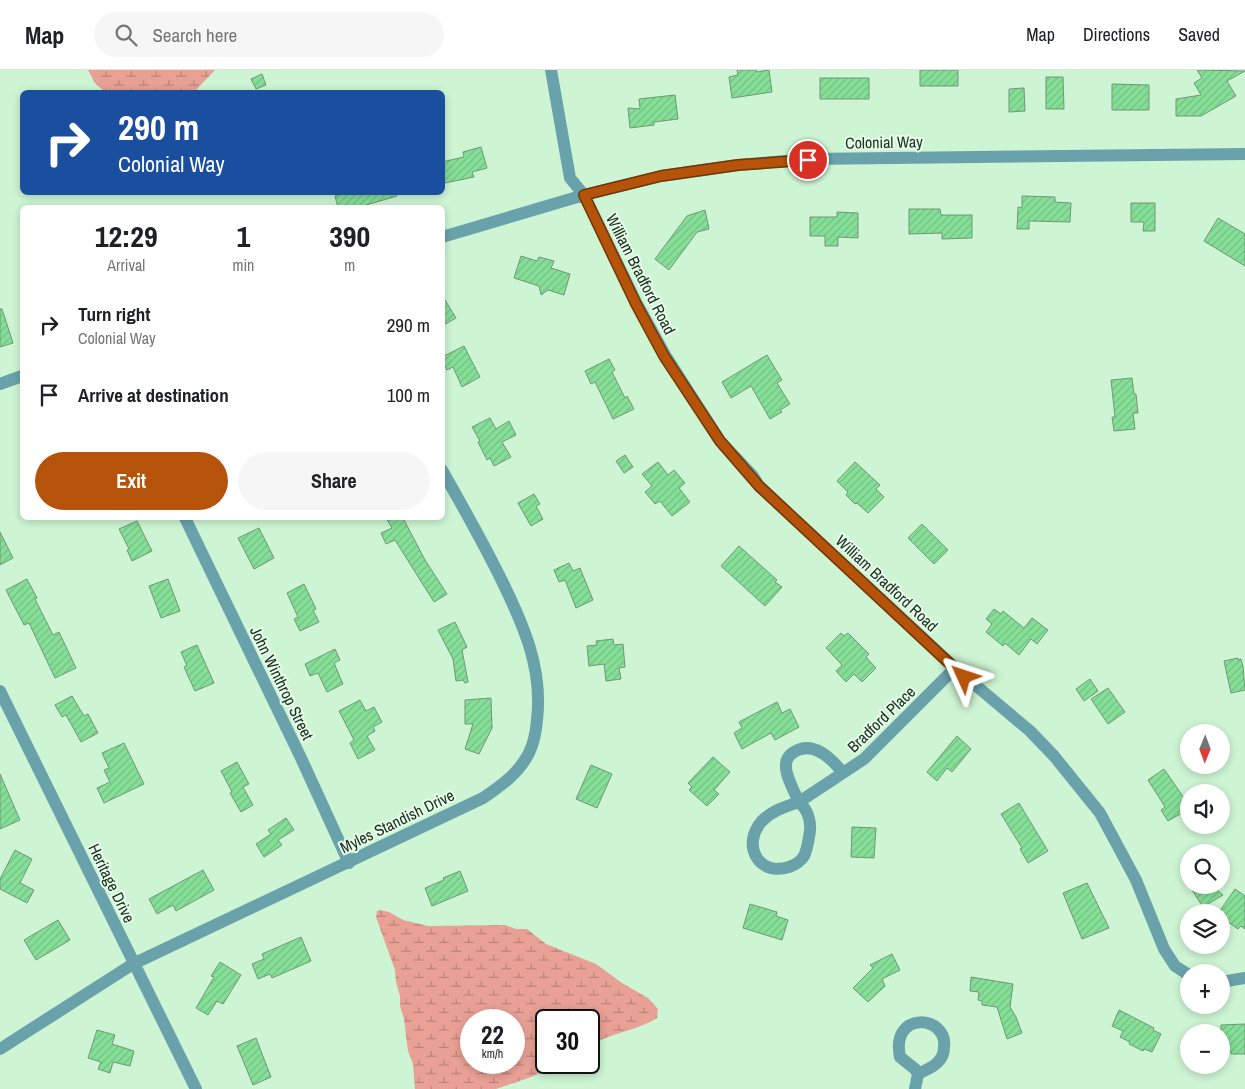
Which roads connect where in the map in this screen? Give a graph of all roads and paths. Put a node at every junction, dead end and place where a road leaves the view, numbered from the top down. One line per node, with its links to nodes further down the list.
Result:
1 (551, 70): 3 (street, William Bradford Road)
2 (1245, 154): 3 (street, Colonial Way)
3 (584, 195): 4 (street, Colonial Way); 9 (street, William Bradford Road)
4 (445, 235)
5 (20, 377): 6 (street)
6 (0, 384)
7 (445, 475): 13 (street, Myles Standish Drive)
8 (186, 520): 13 (street, John Winthrop Street)
9 (955, 668): 11 (street, Bradford Place); 15 (street, William Bradford Road)
10 (0, 691): 14 (street, Heritage Drive)
11 (843, 773): 12 (street, Bradford Place); 12 (street)
12 (799, 802): 12 (street, Bradford Place)
13 (349, 863): 14 (street, Myles Standish Drive)
14 (134, 964): 18 (street, Myles Standish Drive); 20 (street, Heritage Drive)
15 (1180, 969)
16 (1245, 978): 17 (street)
17 (1230, 980)
18 (0, 1049)
19 (918, 1074): 21 (street)
20 (196, 1089)
21 (915, 1089)

